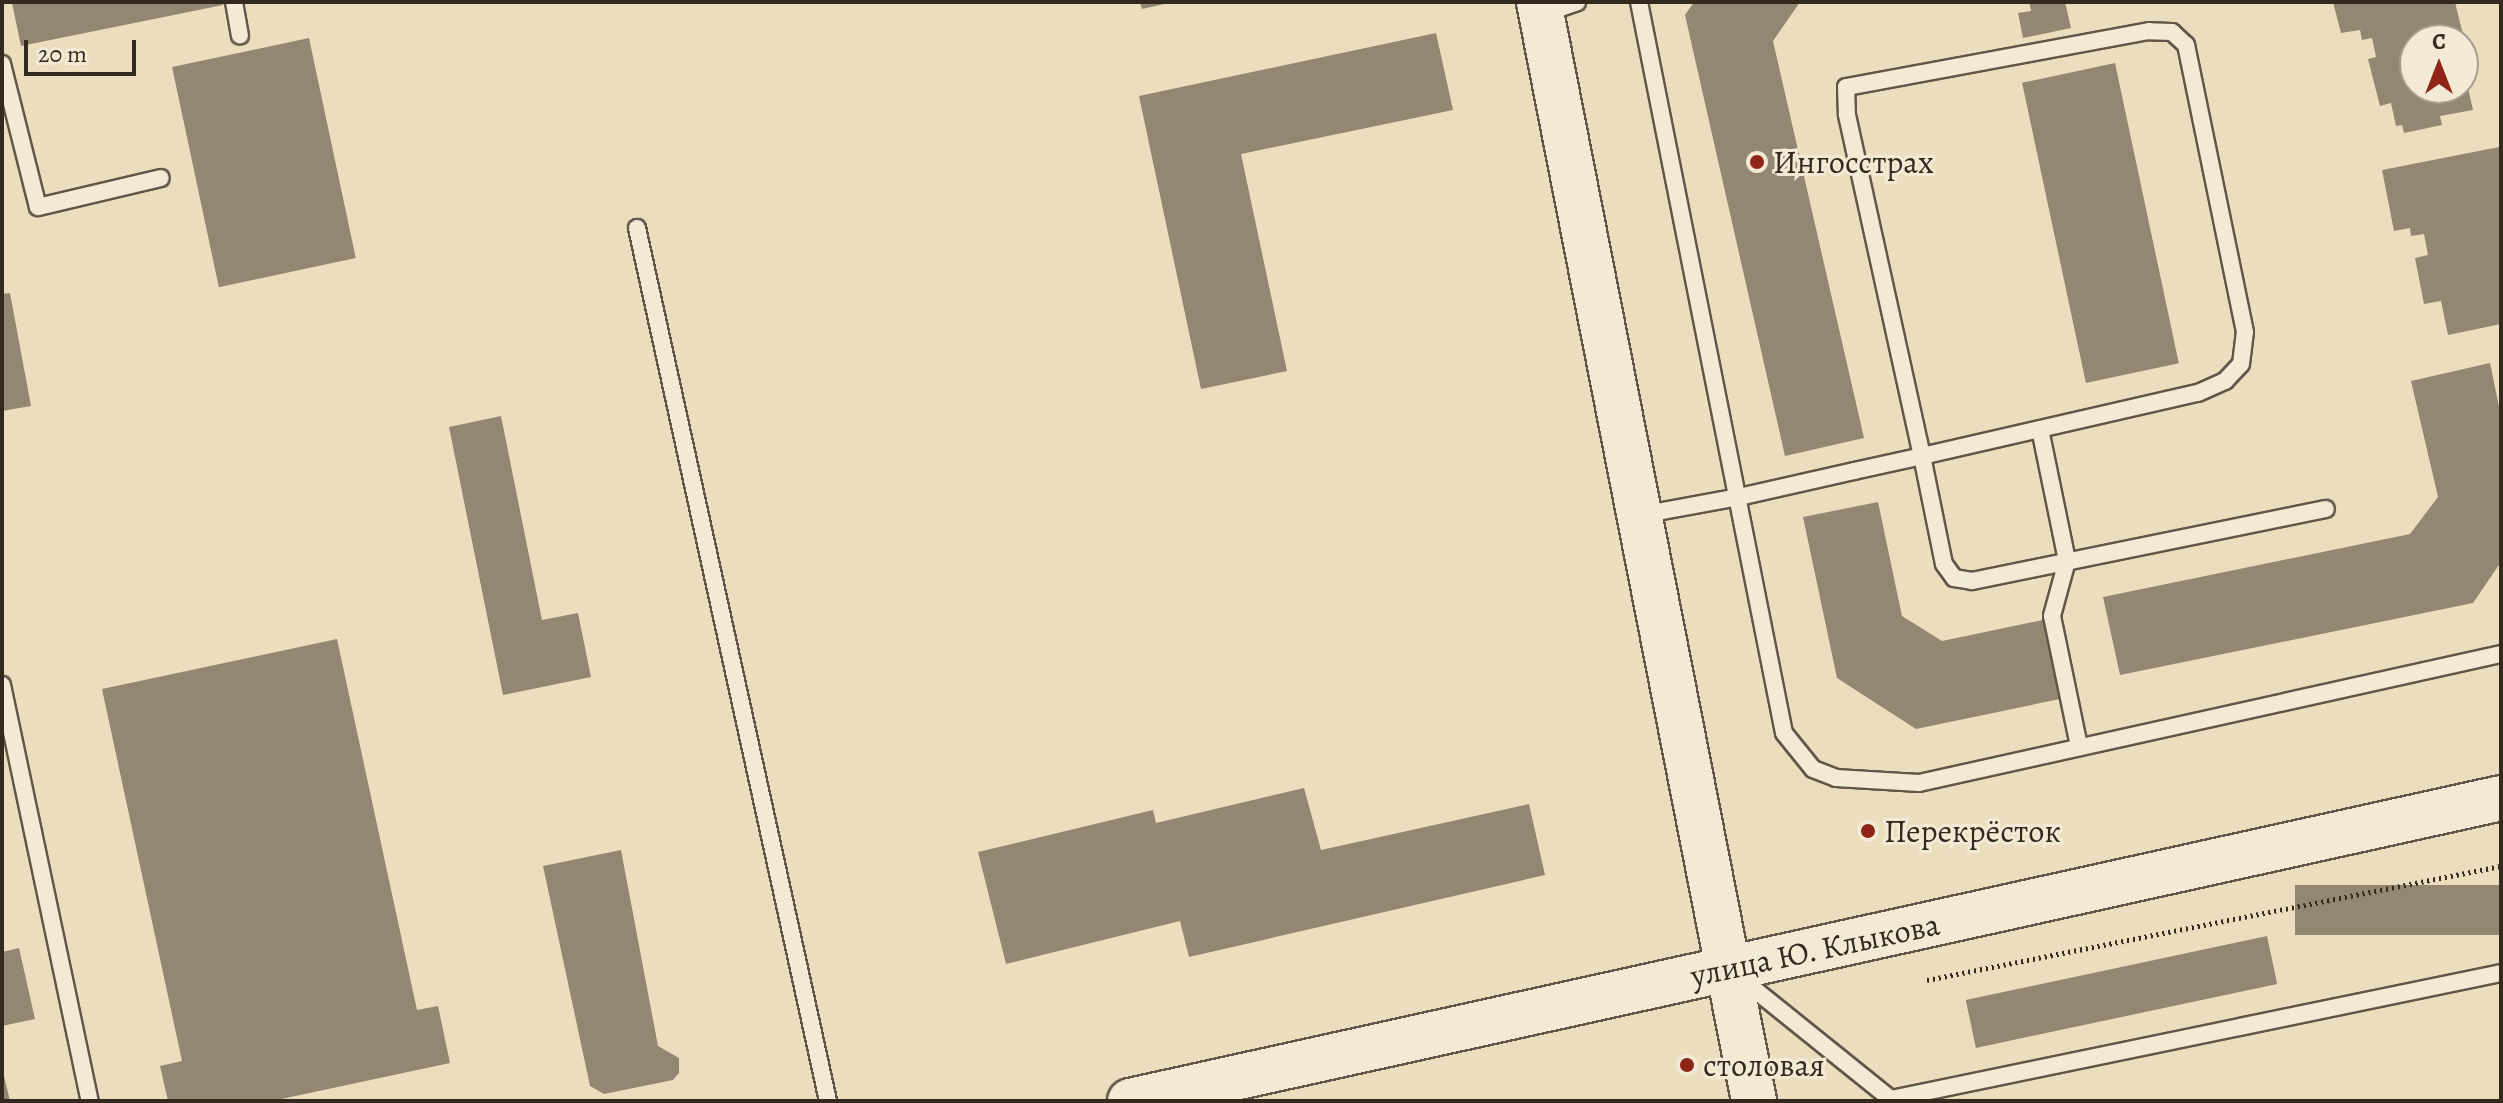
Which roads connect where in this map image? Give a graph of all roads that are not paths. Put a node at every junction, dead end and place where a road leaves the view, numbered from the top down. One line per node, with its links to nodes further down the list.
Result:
1 (234, 2): 4 (lane)
2 (1639, 2): 10 (lane)
3 (1552, 6): 12 (main road)
4 (240, 35)
5 (2, 64): 6 (lane)
6 (161, 178)
7 (637, 228): 21 (lane)
8 (2040, 429): 9 (lane); 9 (lane); 13 (lane)
9 (1922, 456): 10 (lane); 13 (lane)
10 (1739, 497): 12 (lane); 16 (lane)
11 (2326, 509): 13 (lane)
12 (1640, 515): 18 (main road)
13 (2067, 561): 16 (lane)
14 (2501, 654): 16 (lane)
15 (2, 685): 20 (lane)
16 (2079, 746)
17 (2501, 798): 18 (main road, улица Ю. Клыкова)
18 (1728, 969): 19 (lane); 22 (main road, улица Ю. Клыкова); 23 (main road)
19 (2501, 973)
20 (90, 1101)
21 (828, 1101)
22 (1130, 1101)
23 (1754, 1101)

